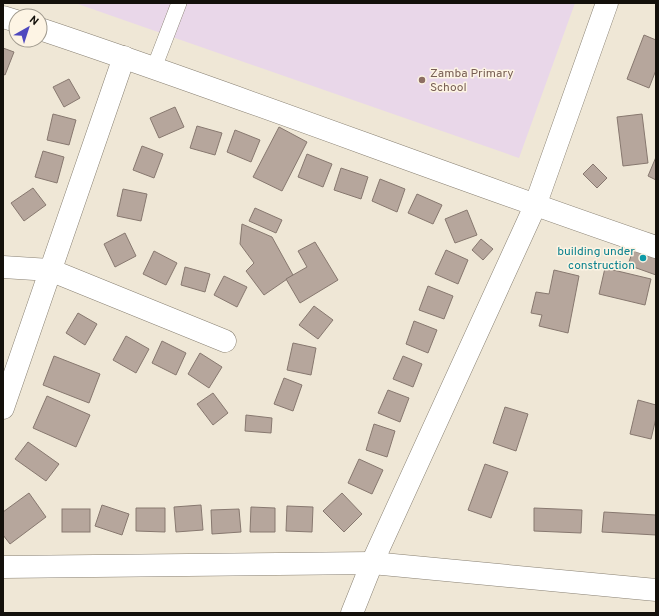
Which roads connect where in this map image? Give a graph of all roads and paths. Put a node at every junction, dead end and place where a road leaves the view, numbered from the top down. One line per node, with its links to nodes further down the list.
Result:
1 (179, 3): 5 (lane)
2 (607, 3): 6 (street)
3 (48, 32): 4 (street)
4 (124, 57): 5 (street); 9 (street)
5 (154, 68): 6 (street)
6 (535, 206): 7 (street); 12 (street)
7 (656, 247)
8 (3, 267): 9 (street)
9 (50, 270): 10 (street); 11 (street)
10 (225, 341)
11 (3, 408)
12 (372, 563): 13 (street); 14 (street); 15 (street)
13 (3, 567)
14 (656, 590)
15 (352, 613)

